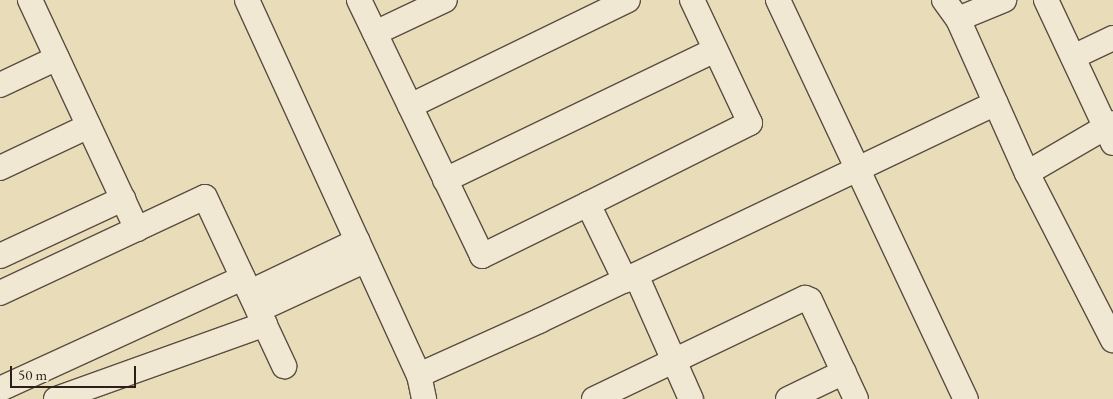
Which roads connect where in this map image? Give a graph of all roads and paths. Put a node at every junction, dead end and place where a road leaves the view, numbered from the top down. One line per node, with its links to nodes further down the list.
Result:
1 (30, 0): 15 (street)
2 (247, 0): 28 (street)
3 (359, 0): 11 (street)
4 (445, 0): 11 (street)
5 (628, 0): 18 (street)
6 (692, 0): 13 (street)
7 (778, 0): 22 (street)
8 (1004, 0): 10 (street)
9 (1046, 0): 14 (street)
10 (951, 9): 17 (street)
11 (375, 33): 18 (street)
12 (1113, 38): 14 (street)
13 (715, 50): 24 (street); 26 (street)
14 (1073, 57): 20 (street)
15 (57, 58): 16 (street); 19 (street)
16 (0, 85)
17 (996, 103): 22 (street); 23 (street)
18 (410, 106): 24 (street)
19 (89, 126): 21 (street); 25 (street)
20 (1110, 131): 23 (street)
21 (0, 168)
22 (858, 168): 30 (street); 49 (street)
23 (1028, 173): 33 (street)
24 (445, 180): 26 (street)
25 (123, 199): 27 (street); 29 (street)
26 (588, 204): 30 (street)
27 (137, 229): 31 (street); 32 (street)
28 (362, 251): 32 (street); 38 (street)
29 (0, 256)
30 (631, 277): 35 (street); 38 (street)
31 (0, 294)
32 (254, 301): 34 (street); 36 (street); 39 (street)
33 (1110, 325)
34 (76, 354): 39 (street); 40 (street)
35 (674, 361): 37 (street); 45 (street); 46 (street)
36 (284, 366)
37 (844, 372): 47 (street); 48 (street)
38 (419, 375): 44 (street)
39 (91, 386): 43 (street)
40 (0, 388)
41 (0, 394): 42 (street)
42 (2, 399)
43 (56, 399)
44 (424, 399)
45 (594, 399)
46 (691, 399)
47 (788, 399)
48 (856, 399)
49 (966, 399)

